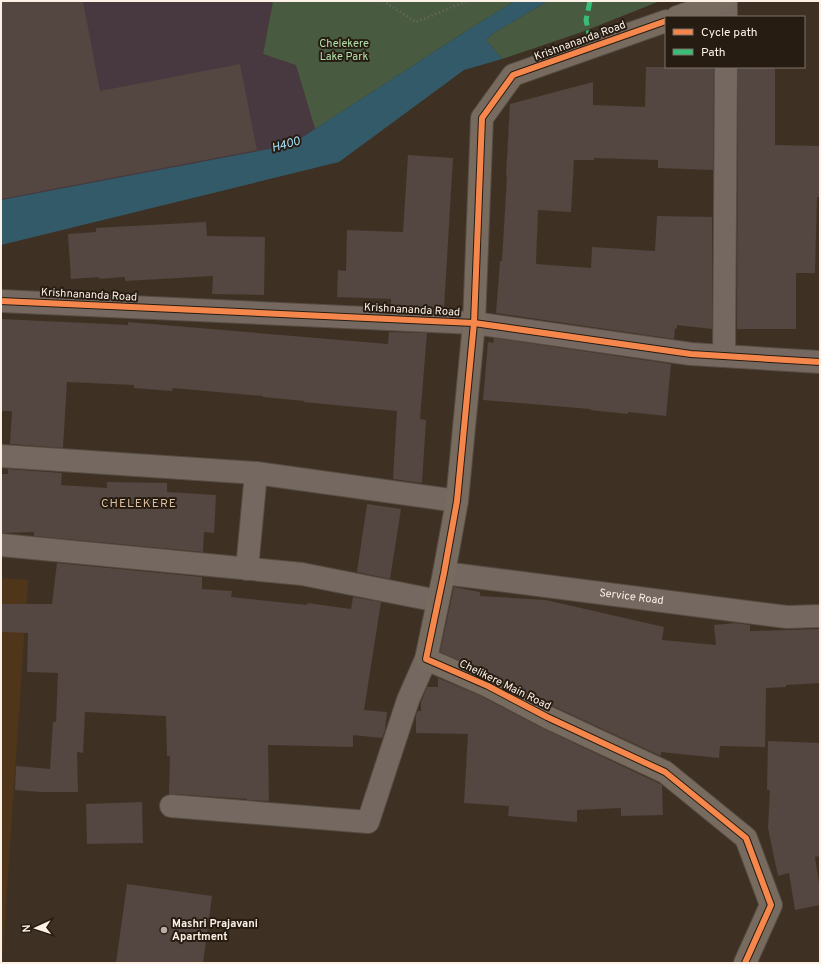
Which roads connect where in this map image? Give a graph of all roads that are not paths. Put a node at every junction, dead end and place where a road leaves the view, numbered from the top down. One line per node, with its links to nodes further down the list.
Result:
1 (723, 1): 3 (street)
2 (726, 1): 4 (street)
3 (680, 16)
4 (726, 16)
5 (665, 21): 8 (street, Krishnananda Road)
6 (726, 68): 9 (street)
7 (1, 301): 8 (street, Krishnananda Road)
8 (474, 323): 9 (street); 13 (street)
9 (724, 356): 10 (street)
10 (820, 362)
11 (1, 456): 12 (street)
12 (256, 473): 13 (street); 15 (street)
13 (457, 501): 16 (street)
14 (1, 545): 15 (street)
15 (247, 569): 17 (street)
16 (444, 573): 17 (street); 18 (street, Service Road)
17 (438, 601): 19 (street)
18 (820, 616)
19 (426, 659): 20 (street); 21 (street, Chelikere Main Road)
20 (172, 806)
21 (745, 963)

